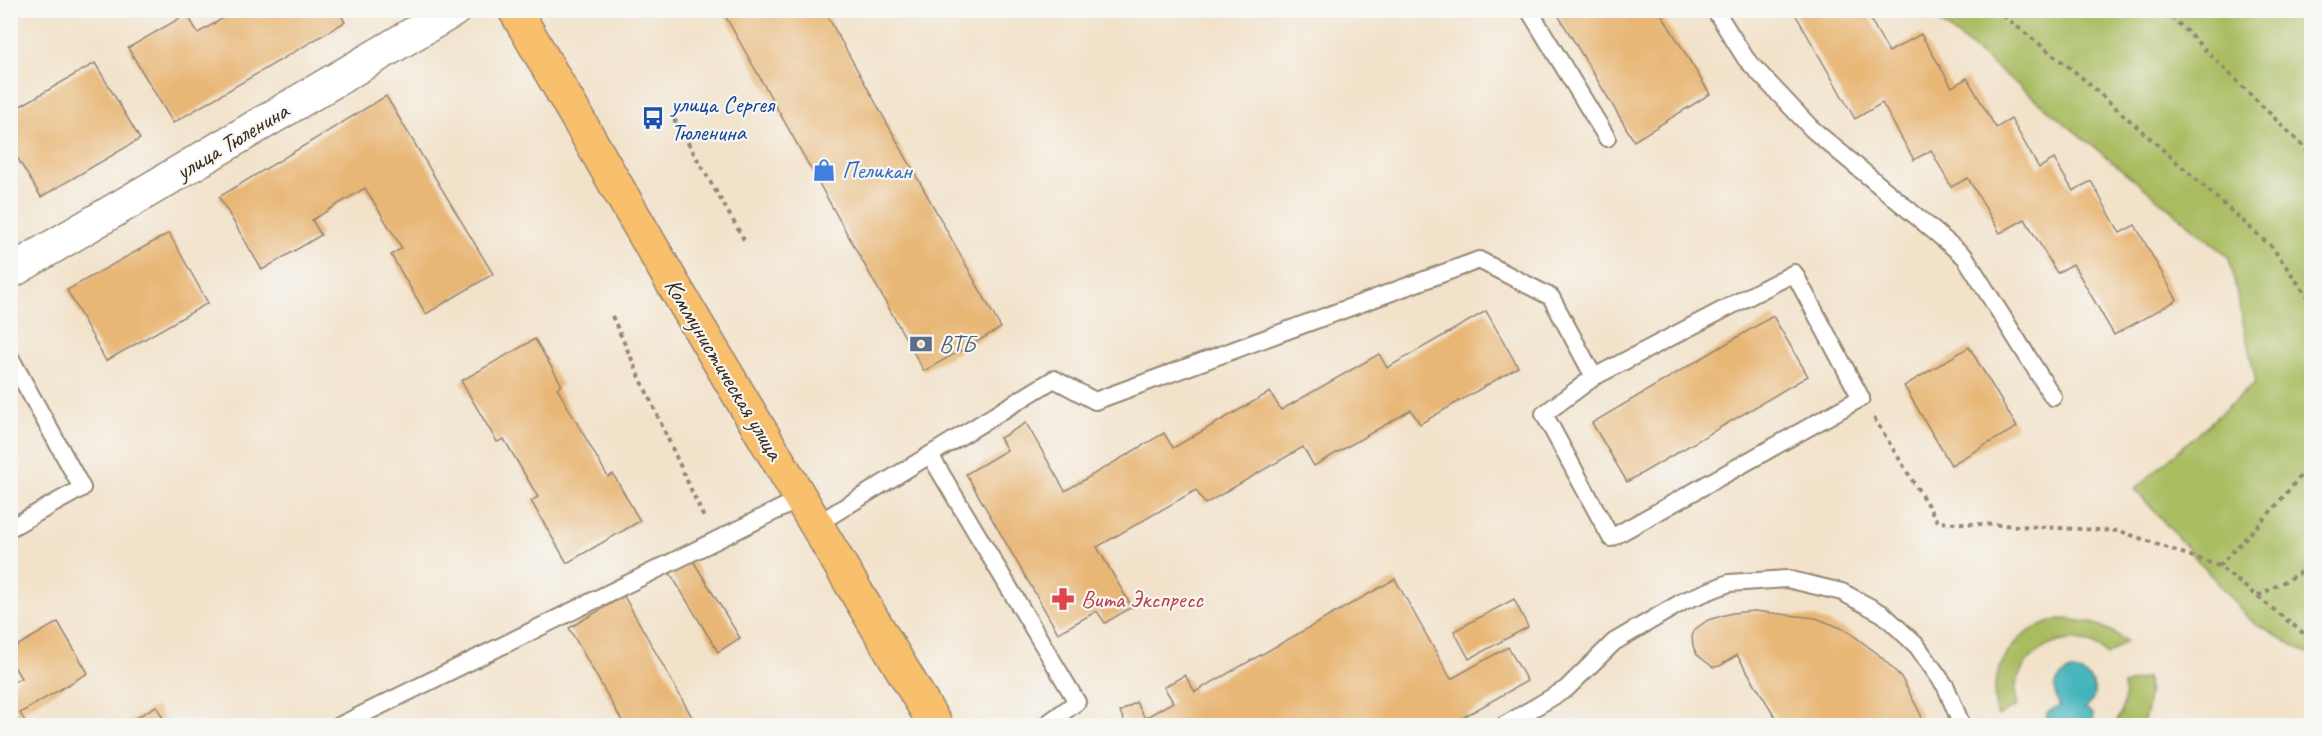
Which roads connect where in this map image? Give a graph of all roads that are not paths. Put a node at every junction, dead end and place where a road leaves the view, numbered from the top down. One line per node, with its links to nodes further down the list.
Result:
1 (454, 10): 6 (street, улица Тюленина)
2 (1529, 10): 5 (lane)
3 (1715, 10): 9 (lane)
4 (523, 13): 11 (main road, Коммунистическая улица)
5 (1607, 138)
6 (10, 272)
7 (10, 357): 12 (lane)
8 (1594, 377): 8 (lane); 10 (lane)
9 (2053, 397)
10 (930, 455): 11 (lane); 15 (lane)
11 (810, 511): 13 (lane); 14 (main road, Коммунистическая улица)
12 (10, 528)
13 (339, 726)
14 (936, 726)
15 (1044, 726)
16 (1503, 726): 17 (lane)
17 (1962, 726)

